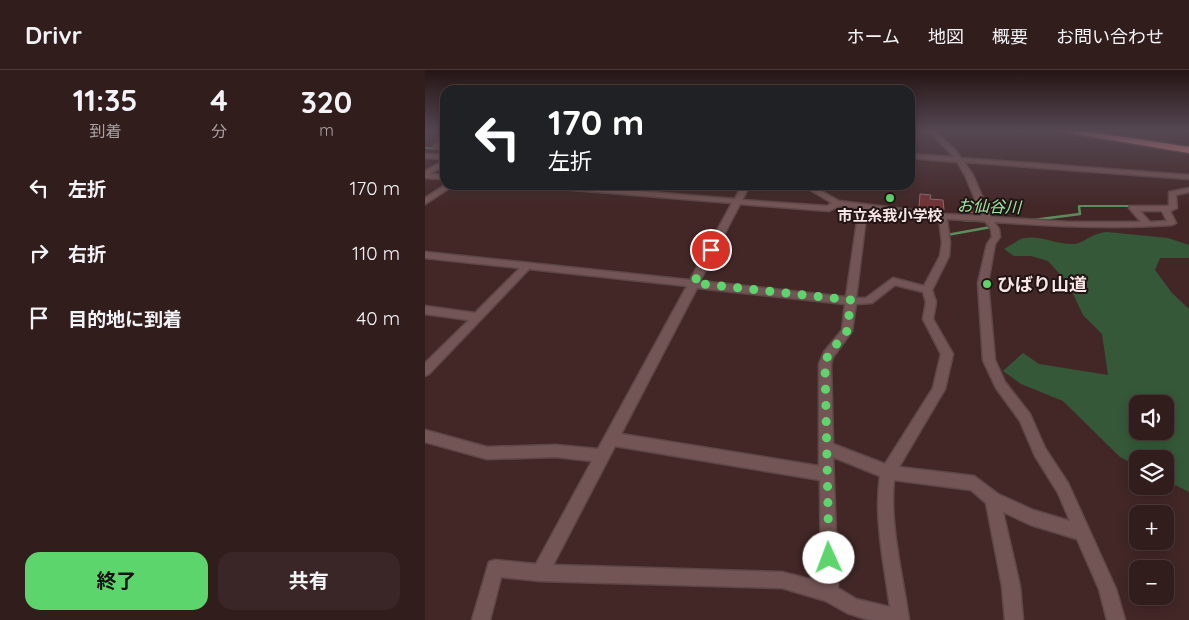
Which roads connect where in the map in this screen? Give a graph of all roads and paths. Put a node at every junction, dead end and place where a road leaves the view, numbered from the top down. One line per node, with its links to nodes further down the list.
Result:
1 (425, 156): 4 (street)
2 (915, 156): 5 (street)
3 (956, 156): 5 (street)
4 (440, 157)
5 (959, 159): 9 (street); 21 (street)
6 (440, 165): 7 (street)
7 (425, 175): 8 (street)
8 (440, 176)
9 (1189, 177)
10 (443, 190): 15 (street)
11 (623, 190): 16 (street)
12 (744, 190): 16 (street)
13 (815, 190): 17 (street)
14 (1189, 190): 19 (street)
15 (425, 202)
16 (738, 202): 17 (street); 25 (street)
17 (837, 203): 18 (street)
18 (863, 206): 20 (street); 27 (street)
19 (1165, 208): 22 (street); 22 (street)
20 (943, 216): 21 (street); 26 (street)
21 (988, 220): 22 (street); 38 (street)
22 (1148, 225)
23 (425, 254): 24 (street)
24 (528, 266): 25 (street); 29 (street)
25 (694, 283): 27 (street); 32 (street)
26 (927, 290): 27 (street); 35 (street)
27 (851, 300): 33 (street)
28 (425, 310): 29 (street)
29 (477, 317): 30 (street)
30 (425, 371)
31 (425, 436): 34 (street)
32 (611, 440): 34 (street); 36 (street)
33 (826, 448): 35 (street); 36 (street)
34 (602, 456): 39 (street)
35 (888, 472): 37 (street); 42 (street)
36 (827, 474): 40 (street)
37 (993, 499): 38 (street); 43 (street)
38 (1083, 533): 44 (street)
39 (540, 573): 40 (street); 41 (street)
40 (830, 593): 42 (street)
41 (481, 620)
42 (900, 620)
43 (1015, 620)
44 (1116, 620)

